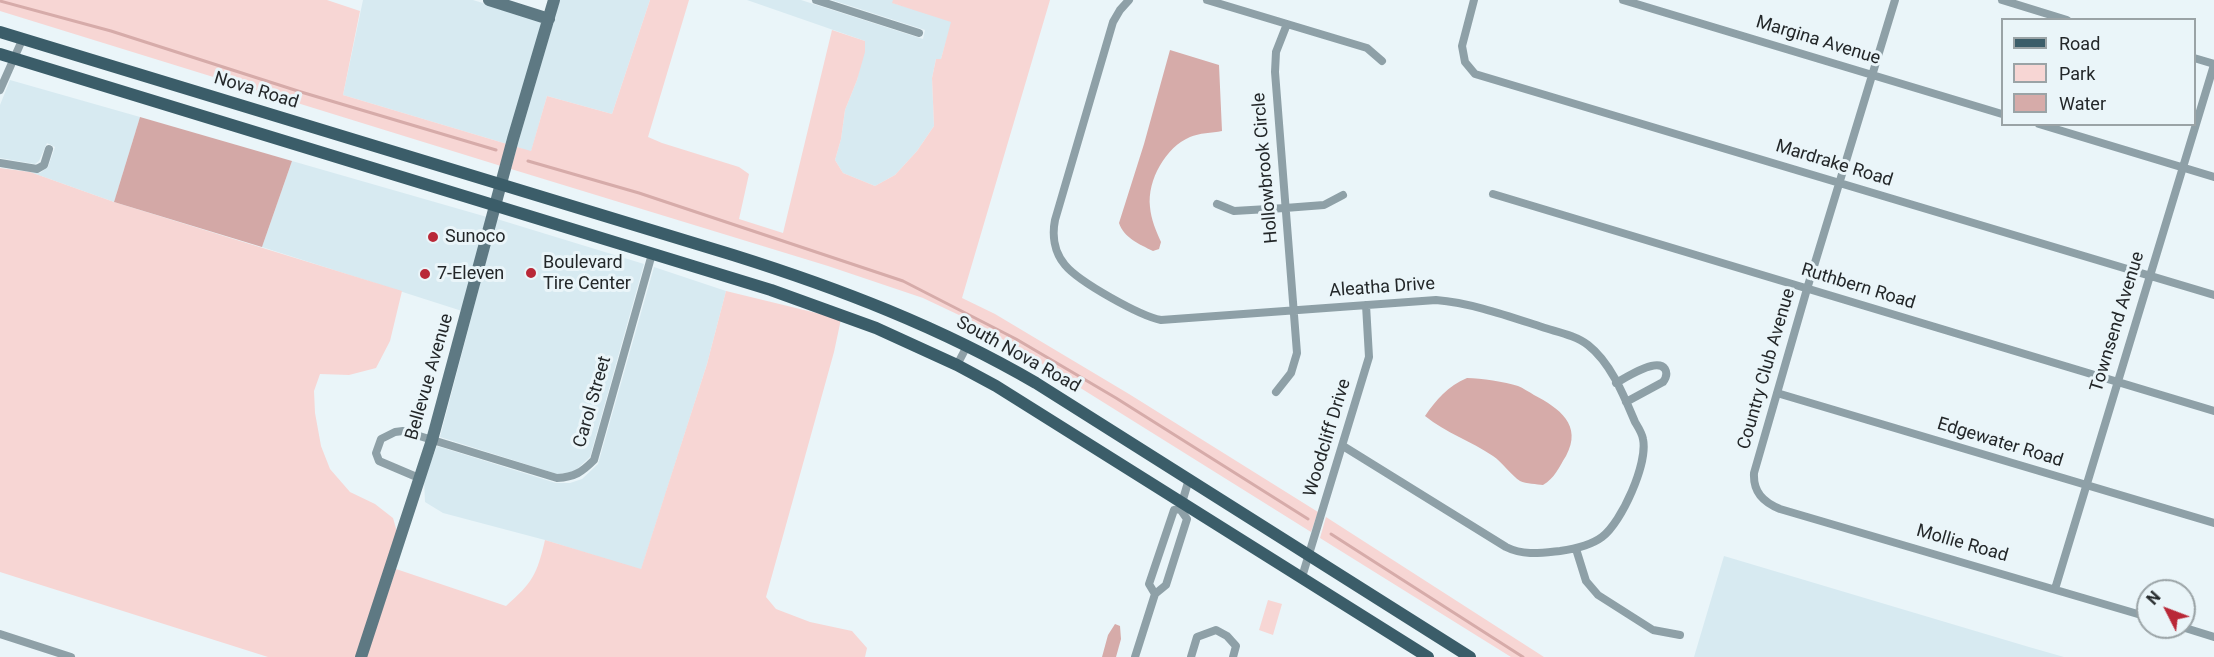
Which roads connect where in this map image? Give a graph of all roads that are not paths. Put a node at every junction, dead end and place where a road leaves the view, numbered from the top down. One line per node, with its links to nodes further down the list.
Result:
1 (489, 0): 11 (street)
2 (554, 0): 11 (street, Bellevue Avenue)
3 (816, 0): 14 (street)
4 (1129, 0): 43 (street, Aleatha Drive)
5 (1207, 0): 12 (street)
6 (1474, 0): 31 (street, Mardrake Road)
7 (1623, 0): 21 (street, Margina Avenue)
8 (1895, 0): 21 (street, Country Club Avenue)
9 (2002, 0): 10 (street)
10 (2060, 18)
11 (549, 19): 32 (street, Bellevue Avenue)
12 (1287, 24): 19 (street); 37 (street, Hollowbrook Circle)
13 (0, 32): 15 (main road, Nova Road)
14 (919, 33)
15 (23, 38): 17 (street); 32 (main road, Nova Road)
16 (0, 54): 17 (main road)
17 (14, 58): 22 (street); 36 (main road)
18 (2196, 59): 20 (street)
19 (1382, 61)
20 (2214, 64): 24 (street, Townsend Avenue)
21 (1873, 75): 23 (street, Margina Avenue); 31 (street, Country Club Avenue)
22 (0, 90)
23 (2001, 114)
24 (2196, 124)
25 (2046, 126): 29 (street)
26 (2196, 126): 29 (street, Townsend Avenue)
27 (49, 149): 28 (street)
28 (0, 163)
29 (2183, 168): 30 (street); 39 (street, Townsend Avenue)
30 (2214, 177)
31 (1840, 182): 39 (street, Mardrake Road); 40 (street, Country Club Avenue)
32 (502, 185): 36 (street, Bellevue Avenue); 44 (main road, South Nova Road)
33 (1493, 194): 40 (street, Ruthbern Road)
34 (1343, 195): 37 (street)
35 (1217, 204): 37 (street)
36 (495, 207): 38 (main road); 52 (street, Bellevue Avenue)
37 (1285, 208): 43 (street, Hollowbrook Circle)
38 (652, 254): 45 (main road); 52 (street, Carol Street)
39 (2150, 276): 41 (street, Mardrake Road); 47 (street, Townsend Avenue)
40 (1807, 289): 47 (street, Ruthbern Road); 49 (street, Country Club Avenue)
41 (2214, 295)
42 (1366, 305): 43 (street, Aleatha Drive); 46 (street, Aleatha Drive); 53 (street, Woodcliff Drive)
43 (1294, 311): 48 (street, Hollowbrook Circle)
44 (967, 345): 45 (street); 55 (main road, South Nova Road)
45 (957, 365): 58 (main road)
46 (1616, 382): 50 (street, Aleatha Drive); 50 (street)
47 (2118, 382): 51 (street, Ruthbern Road); 56 (street, Townsend Avenue)
48 (1276, 392)
49 (1777, 393): 56 (street, Edgewater Road); 57 (street, Country Club Avenue)
50 (1626, 402): 60 (street, Aleatha Drive)
51 (2214, 411)
52 (432, 440): 54 (street, Bellevue Avenue); 54 (street, Carol Street)
53 (1342, 446): 60 (street, Aleatha Drive); 61 (street, Woodcliff Drive)
54 (419, 478): 71 (street, Bellevue Avenue)
55 (1189, 479): 58 (street); 61 (main road, South Nova Road)
56 (2085, 485): 59 (street, Edgewater Road); 63 (street, Townsend Avenue)
57 (1767, 503): 63 (street, Mollie Road)
58 (1181, 506): 62 (main road); 64 (street); 64 (street)
59 (2214, 523)
60 (1576, 549): 68 (street)
61 (1310, 556): 62 (street, Woodcliff Drive); 76 (main road, South Nova Road)
62 (1302, 577): 75 (main road)
63 (2055, 589): 65 (street, Mollie Road)
64 (1155, 594): 72 (street)
65 (2136, 613)
66 (2196, 631): 69 (street)
67 (0, 634): 70 (street)
68 (1680, 635)
69 (2214, 637)
70 (71, 657)
71 (361, 657)
72 (1135, 657)
73 (1191, 657): 74 (street)
74 (1233, 657)
75 (1428, 657)
76 (1470, 657)

